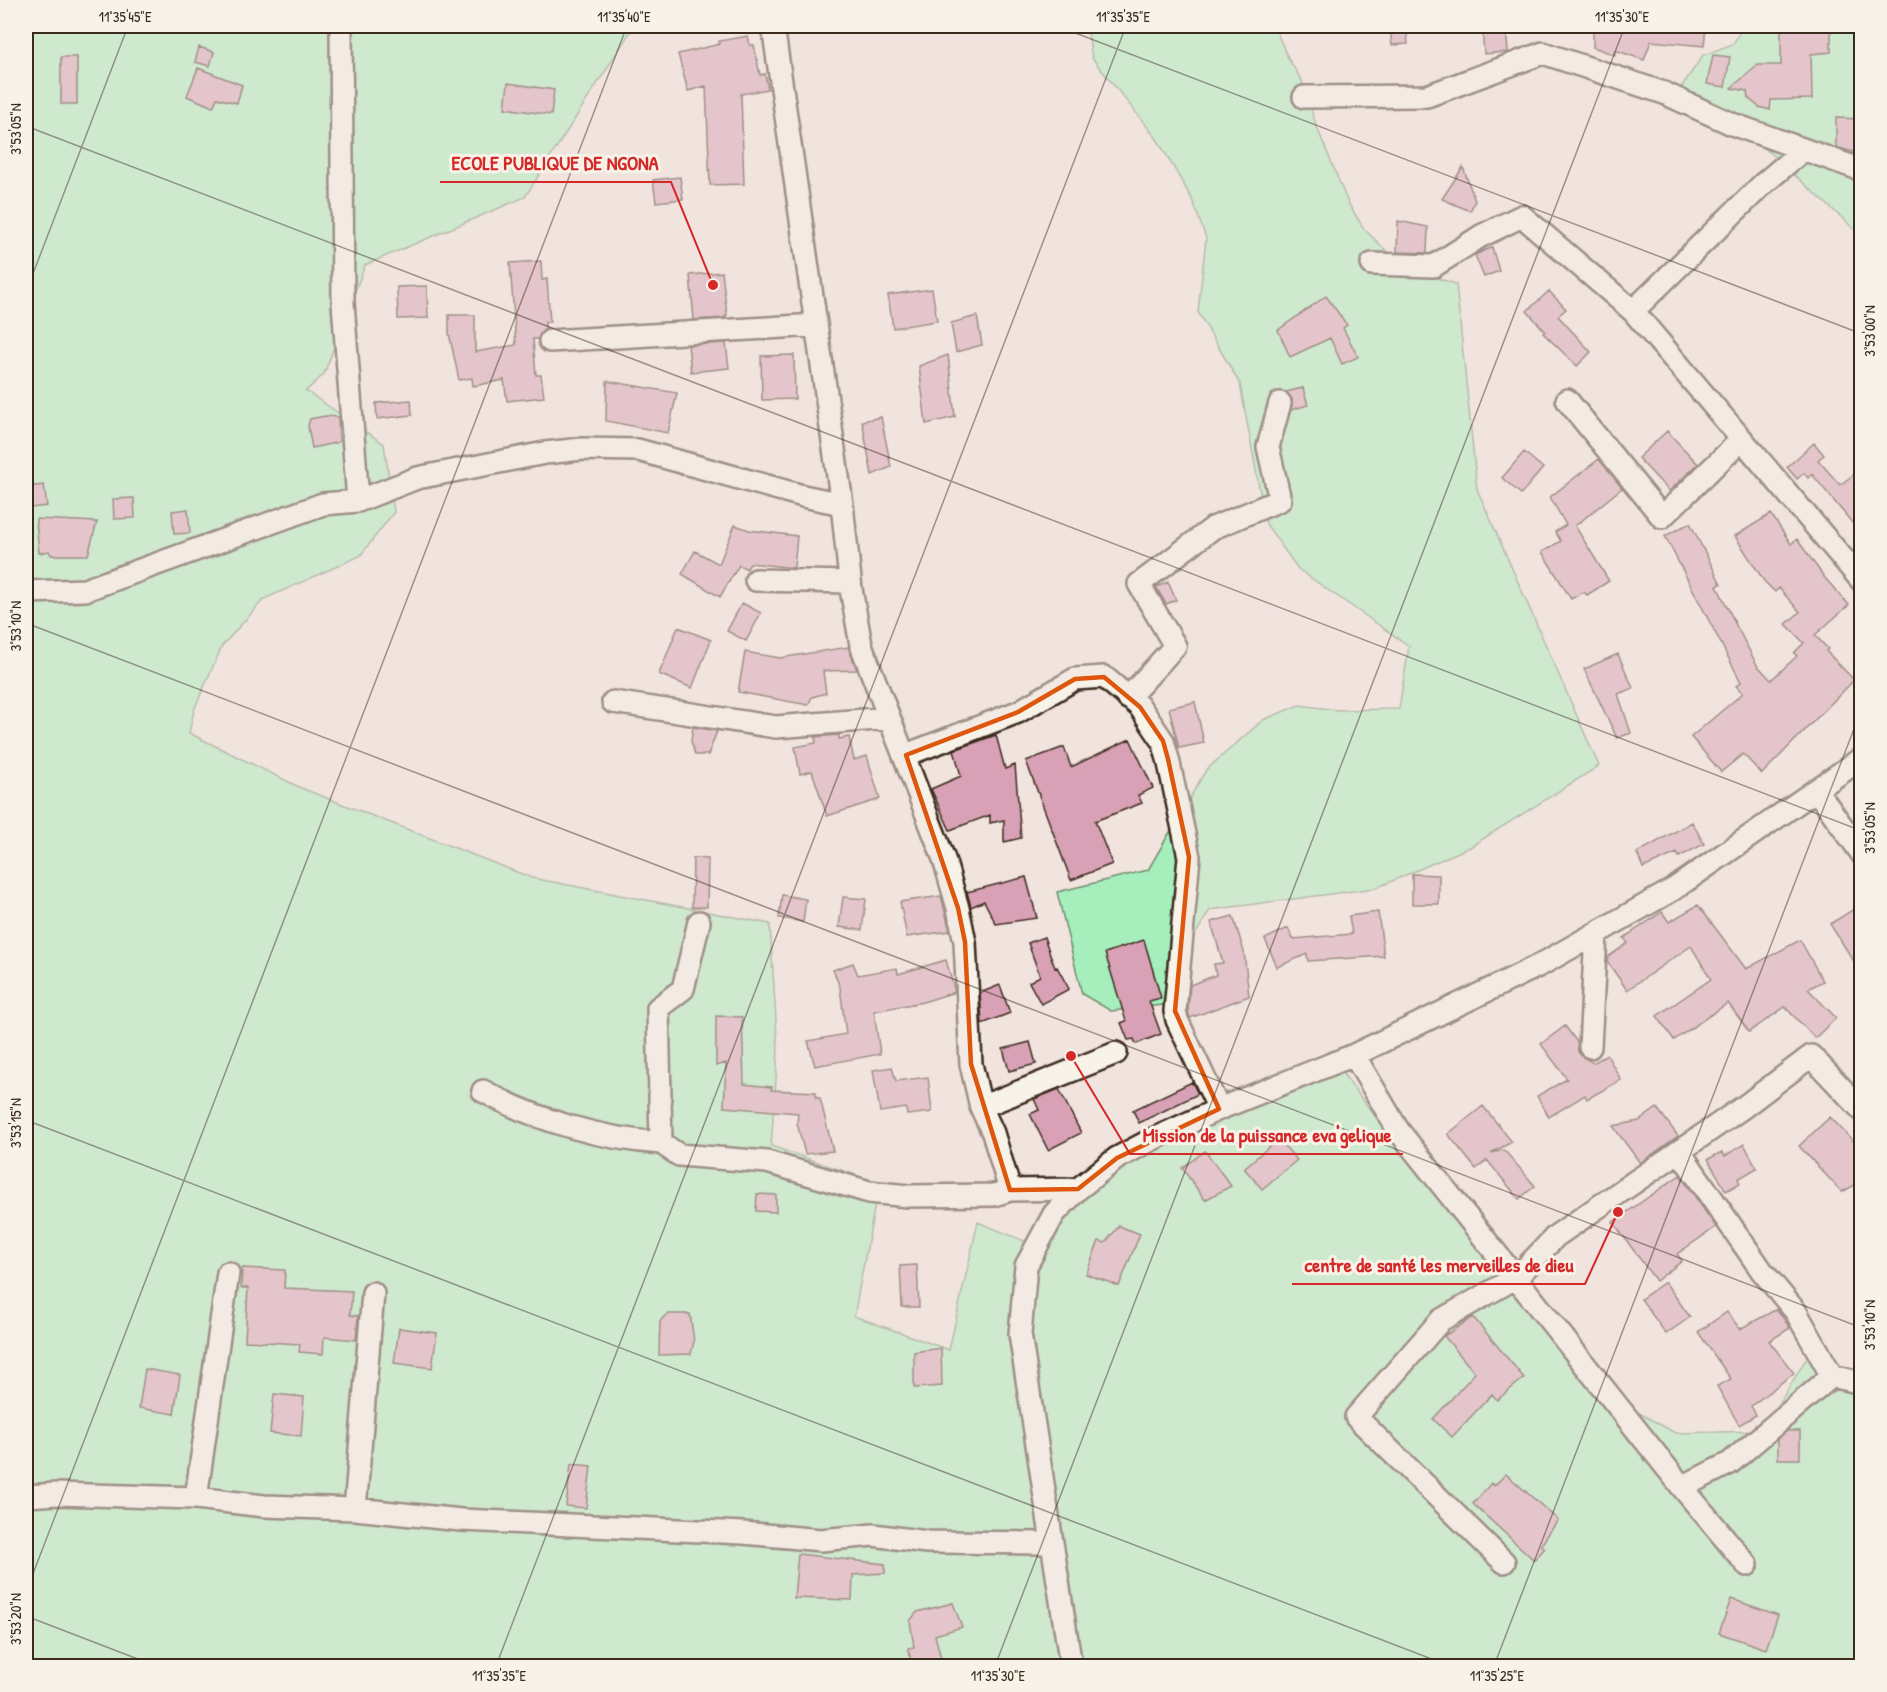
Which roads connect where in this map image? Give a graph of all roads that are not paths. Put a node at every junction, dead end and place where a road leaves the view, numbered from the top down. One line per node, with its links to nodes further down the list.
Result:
1 (341, 26): 13 (street)
2 (773, 26): 8 (street)
3 (1304, 97): 4 (street)
4 (1802, 151): 5 (street); 7 (street)
5 (1862, 170)
6 (1372, 264): 7 (street)
7 (1633, 311): 12 (street)
8 (816, 325): 9 (street); 14 (street)
9 (550, 341)
10 (1567, 400): 12 (street)
11 (1280, 403): 19 (street)
12 (1742, 439): 16 (street)
13 (358, 501): 14 (street); 18 (street)
14 (842, 504): 17 (street)
15 (756, 580): 17 (street)
16 (1862, 581)
17 (850, 582): 21 (street)
18 (26, 592)
19 (1128, 698): 22 (street); 33 (street)
20 (613, 702): 21 (street)
21 (889, 718): 22 (street)
22 (906, 755): 32 (street)
23 (1862, 758): 24 (street)
24 (1817, 791): 25 (street); 27 (street)
25 (1862, 854)
26 (699, 922): 35 (street)
27 (1596, 934): 28 (street); 30 (street)
28 (1590, 1047)
29 (1116, 1053): 32 (street)
30 (1354, 1055): 33 (street); 40 (street)
31 (483, 1091): 35 (street)
32 (981, 1107): 38 (street)
33 (1219, 1109): 37 (street)
34 (1862, 1110): 36 (street)
35 (661, 1143): 38 (street)
36 (1680, 1152): 40 (street); 42 (street)
37 (1078, 1189): 38 (street); 48 (street)
38 (1010, 1191)
39 (228, 1273): 46 (street)
40 (1517, 1276): 44 (street); 49 (street)
41 (373, 1293): 47 (street)
42 (1832, 1376): 43 (street); 44 (street)
43 (1862, 1383)
44 (1682, 1487): 50 (street)
45 (26, 1496): 46 (street)
46 (196, 1498): 47 (street)
47 (355, 1509): 48 (street)
48 (1051, 1543): 51 (street)
49 (1504, 1562)
50 (1747, 1565)
51 (1071, 1666)

